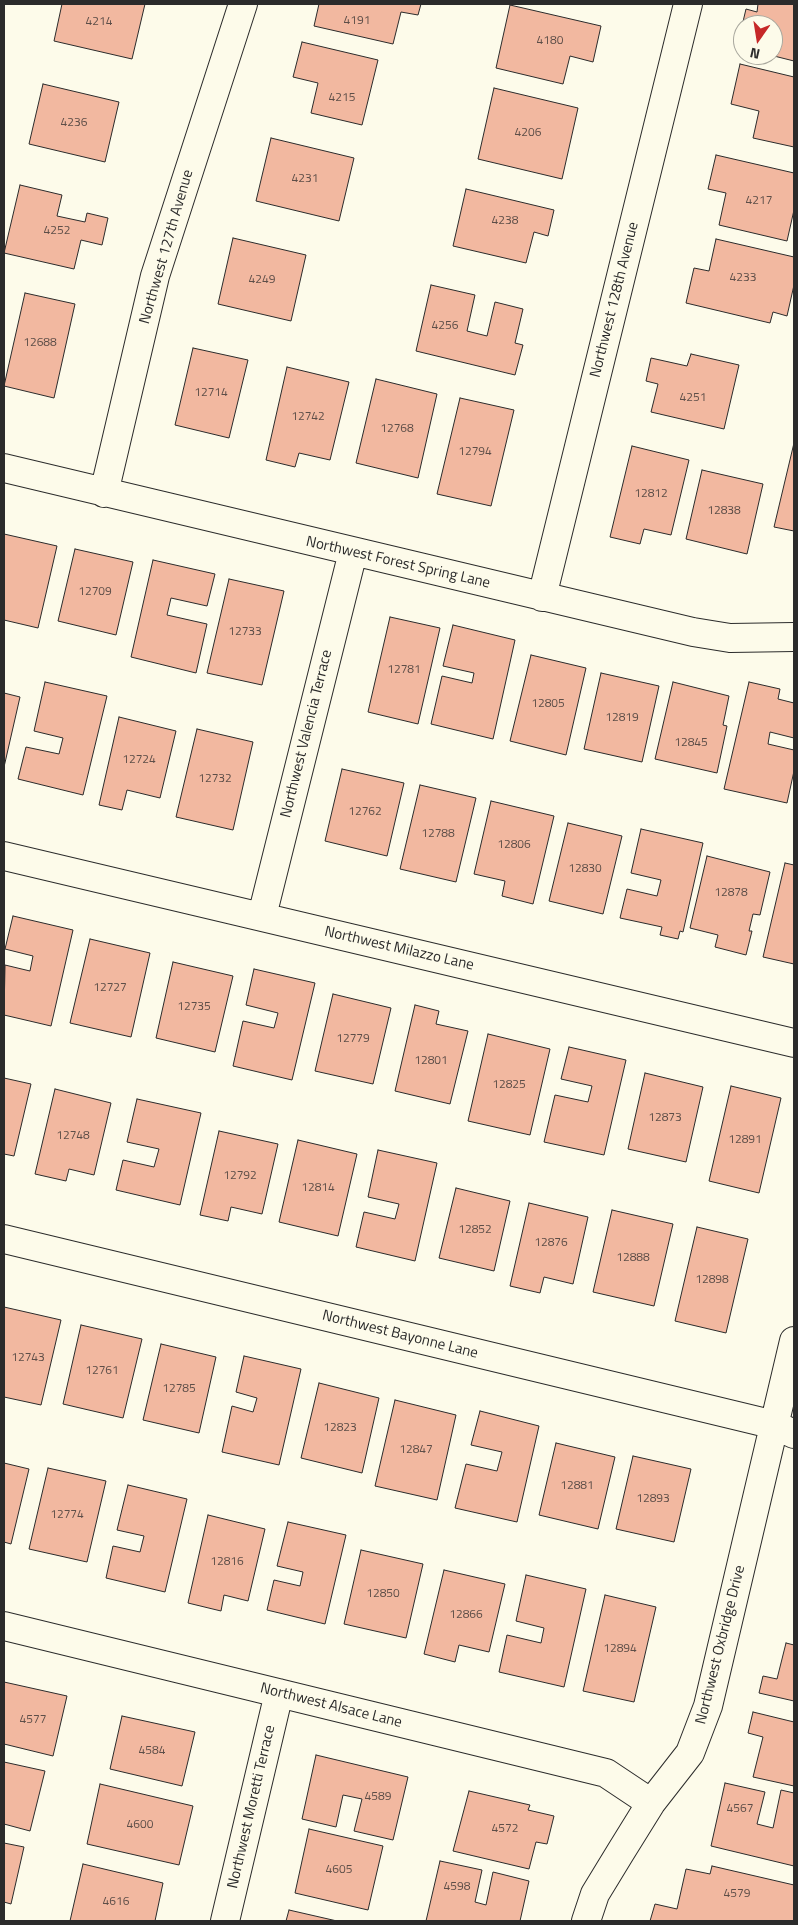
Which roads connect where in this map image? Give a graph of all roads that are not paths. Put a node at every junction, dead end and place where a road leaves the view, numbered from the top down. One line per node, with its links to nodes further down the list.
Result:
1 (243, 4): 4 (street, Northwest 127th Avenue)
2 (688, 4): 6 (street, Northwest 128th Avenue)
3 (4, 468): 4 (street, Northwest Forest Spring Lane)
4 (104, 493): 5 (street, Northwest Forest Spring Lane)
5 (353, 552): 6 (street, Northwest Forest Spring Lane); 9 (street, Northwest Valencia Terrace)
6 (542, 597): 7 (street, Northwest Forest Spring Lane)
7 (794, 637)
8 (4, 856): 9 (street, Northwest Milazzo Lane)
9 (262, 916): 10 (street, Northwest Milazzo Lane)
10 (794, 1043)
11 (4, 1239): 13 (street, Northwest Bayonne Lane)
12 (794, 1341): 13 (street, Northwest Oxbridge Drive)
13 (785, 1430): 16 (street, Northwest Oxbridge Drive)
14 (4, 1626): 15 (street, Northwest Alsace Lane)
15 (279, 1693): 16 (street, Northwest Alsace Lane); 17 (street, Northwest Moretti Terrace)
16 (651, 1803): 18 (street, Northwest Oxbridge Drive)
17 (225, 1921)
18 (586, 1921)

